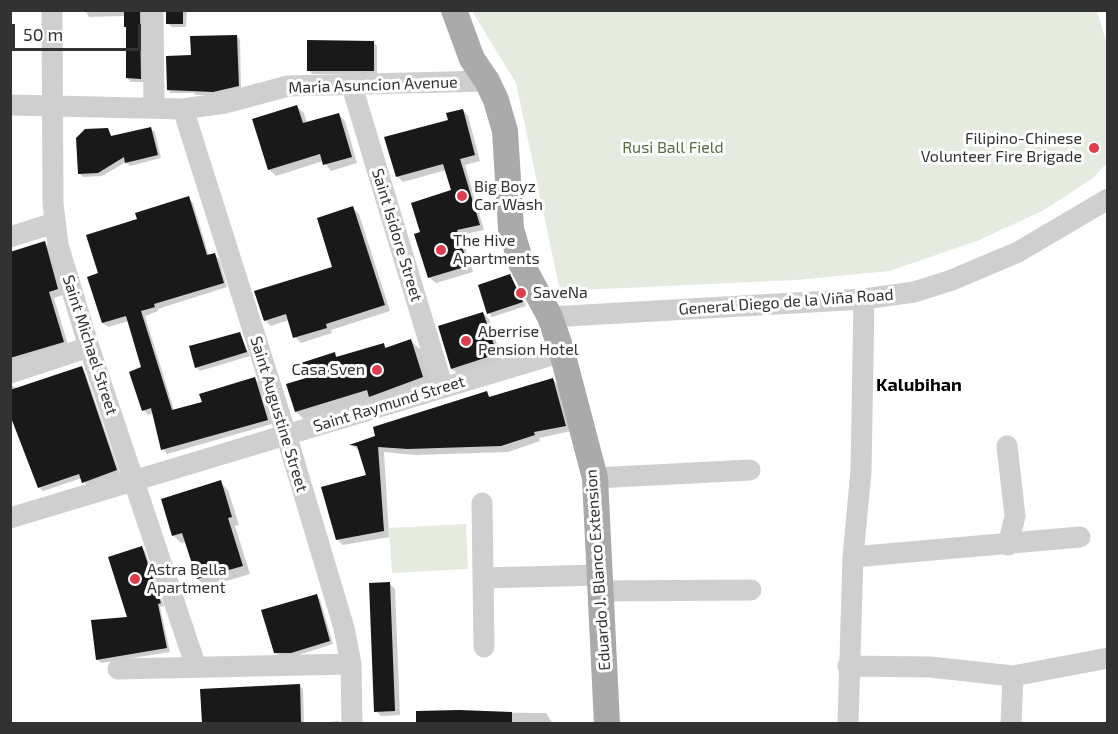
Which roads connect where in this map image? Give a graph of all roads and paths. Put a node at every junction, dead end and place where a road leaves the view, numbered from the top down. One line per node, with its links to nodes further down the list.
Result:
1 (52, 10): 7 (street, Saint Michael Street)
2 (153, 10): 8 (street)
3 (454, 10): 4 (main road, Eduardo J. Blanco Extension)
4 (487, 81): 5 (street, Maria Asuncion Avenue); 14 (main road, Eduardo J. Blanco Extension)
5 (351, 83): 9 (street, Maria Asuncion Avenue); 18 (street, Saint Isidore Street)
6 (10, 105): 7 (street, Maria Asuncion Avenue)
7 (53, 106): 8 (street, Maria Asuncion Avenue); 11 (street, Saint Michael Street)
8 (154, 108): 9 (street, Maria Asuncion Avenue)
9 (183, 109): 19 (street, Saint Augustine Street)
10 (1107, 199): 13 (street, General Diego de la Viña Road)
11 (54, 224): 12 (street); 15 (street, Saint Michael Street)
12 (10, 237)
13 (864, 299): 14 (street, General Diego de la Viña Road); 28 (street)
14 (549, 317): 16 (main road, Eduardo J. Blanco Extension)
15 (89, 347): 17 (street); 23 (street, Saint Michael Street)
16 (562, 352): 18 (street, Saint Raymund Street); 22 (main road, Eduardo J. Blanco Extension)
17 (10, 373)
18 (442, 388): 19 (street, Saint Raymund Street)
19 (286, 434): 23 (street, Saint Raymund Street); 34 (street, Saint Augustine Street)
20 (1007, 446): 27 (street)
21 (750, 470): 22 (street)
22 (595, 478): 30 (main road, Eduardo J. Blanco Extension)
23 (134, 480): 25 (street, Saint Raymund Street); 36 (street, Saint Michael Street)
24 (482, 503): 29 (street)
25 (10, 518)
26 (1080, 537): 27 (street)
27 (1008, 545): 28 (street)
28 (853, 558): 35 (street)
29 (483, 578): 30 (street); 32 (street)
30 (600, 583): 31 (street); 40 (main road, Eduardo J. Blanco Extension)
31 (751, 590)
32 (483, 646)
33 (1107, 658): 38 (street)
34 (351, 664): 36 (street); 39 (street, Saint Augustine Street)
35 (848, 666): 38 (street); 41 (street)
36 (196, 667): 37 (street)
37 (118, 669)
38 (1013, 676): 42 (street)
39 (352, 723)
40 (607, 723)
41 (848, 723)
42 (1011, 723)

